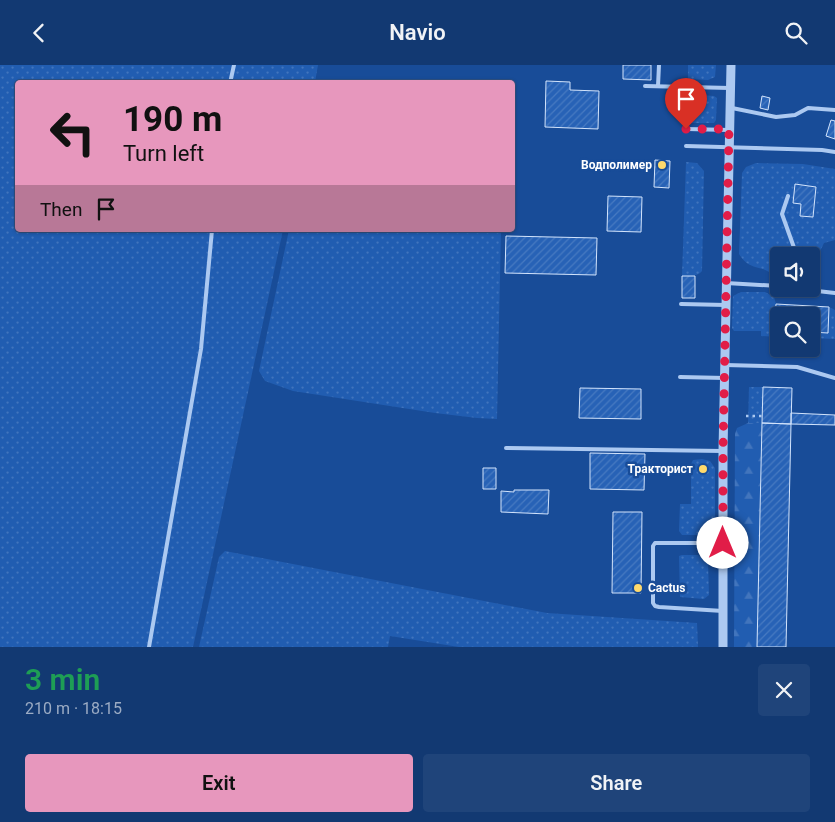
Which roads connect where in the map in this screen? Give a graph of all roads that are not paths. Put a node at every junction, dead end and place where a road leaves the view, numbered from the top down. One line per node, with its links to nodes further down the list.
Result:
1 (234, 65): 4 (lane)
2 (658, 65): 6 (lane)
3 (731, 65): 7 (street)
4 (231, 80)
5 (645, 86): 6 (lane)
6 (658, 86): 7 (lane)
7 (730, 88): 8 (street)
8 (730, 108): 9 (lane); 11 (street)
9 (835, 110)
10 (686, 129): 11 (lane)
11 (729, 129): 13 (street)
12 (686, 147): 13 (lane)
13 (729, 147): 14 (lane); 18 (street)
14 (835, 152)
15 (788, 196): 17 (lane)
16 (212, 232): 32 (lane)
17 (794, 247)
18 (726, 283): 19 (lane); 23 (street)
19 (770, 285)
20 (820, 291): 21 (lane)
21 (835, 293)
22 (682, 304): 23 (lane)
23 (726, 305): 24 (street)
24 (725, 365): 26 (street); 27 (lane)
25 (680, 377): 26 (lane)
26 (724, 378): 29 (street)
27 (835, 378)
28 (506, 447): 29 (lane)
29 (723, 451): 30 (street)
30 (723, 543): 31 (street); 31 (lane)
31 (723, 611): 33 (street)
32 (150, 647)
33 (723, 647)

